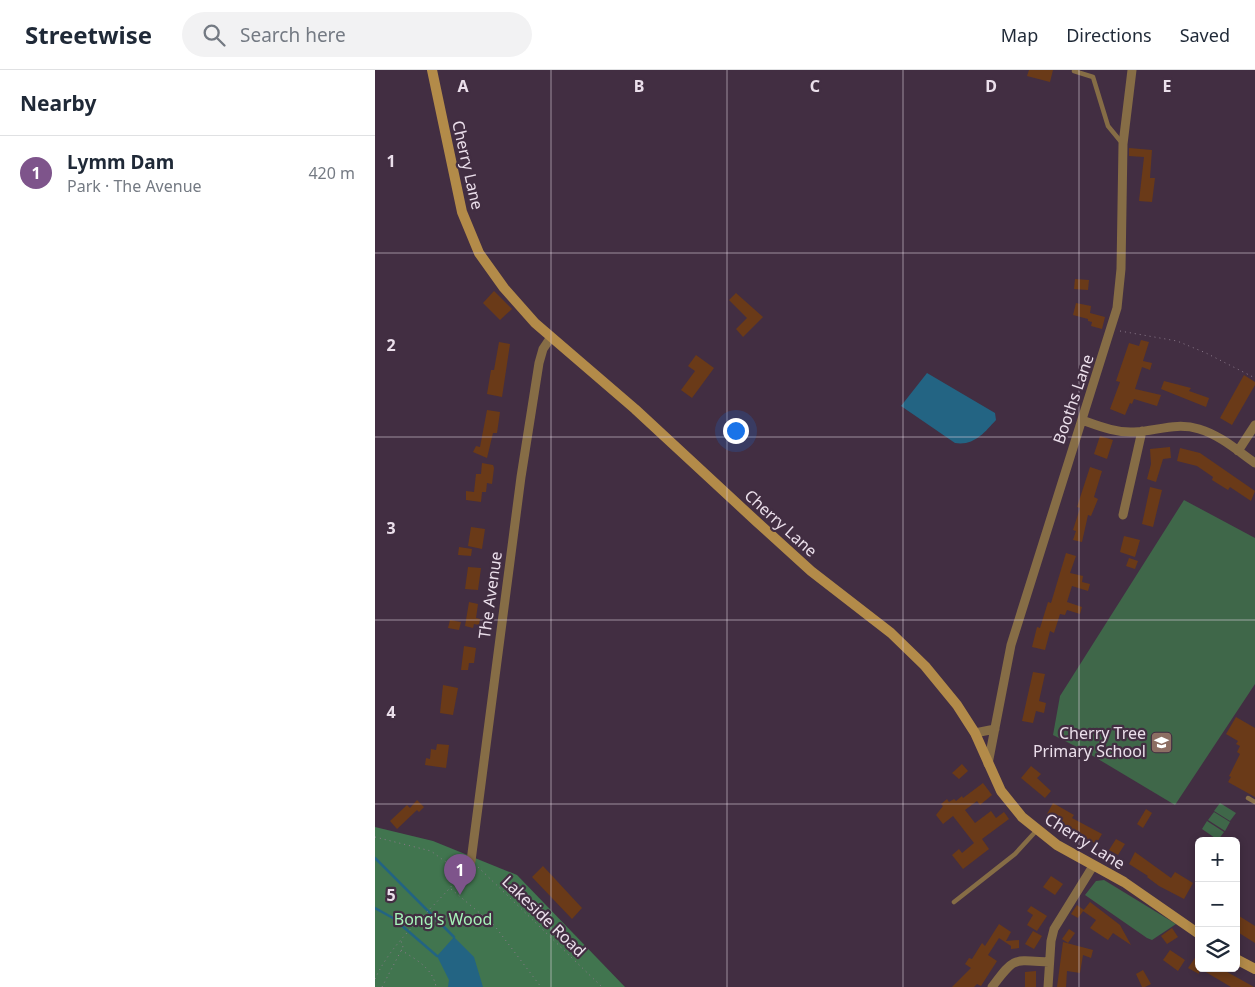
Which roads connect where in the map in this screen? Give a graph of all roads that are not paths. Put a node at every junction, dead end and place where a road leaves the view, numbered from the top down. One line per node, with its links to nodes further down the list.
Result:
1 (432, 70): 5 (main road, Cherry Lane)
2 (1132, 70): 4 (street, Booths Lane)
3 (1074, 71): 4 (lane)
4 (1123, 144): 6 (street, Booths Lane)
5 (551, 336): 13 (main road, Cherry Lane); 18 (street, The Avenue)
6 (1082, 420): 8 (street); 12 (street, Booths Lane)
7 (1255, 425): 9 (street)
8 (1142, 431): 9 (street); 11 (street)
9 (1238, 451): 10 (street)
10 (1255, 463)
11 (1123, 515)
12 (995, 729): 13 (street); 14 (street, Booths Lane)
13 (975, 732): 14 (main road, Cherry Lane)
14 (988, 764): 17 (main road, Cherry Lane)
15 (1247, 798): 16 (lane)
16 (1255, 802)
17 (1037, 830): 19 (main road, Cherry Lane); 20 (lane)
18 (471, 861)
19 (1093, 866): 21 (main road, Cherry Lane); 23 (street)
20 (954, 902)
21 (1195, 931)
22 (1240, 961): 24 (main road)
23 (1049, 962): 25 (street); 26 (street)
24 (1255, 969)
25 (992, 987)
26 (1048, 987)

